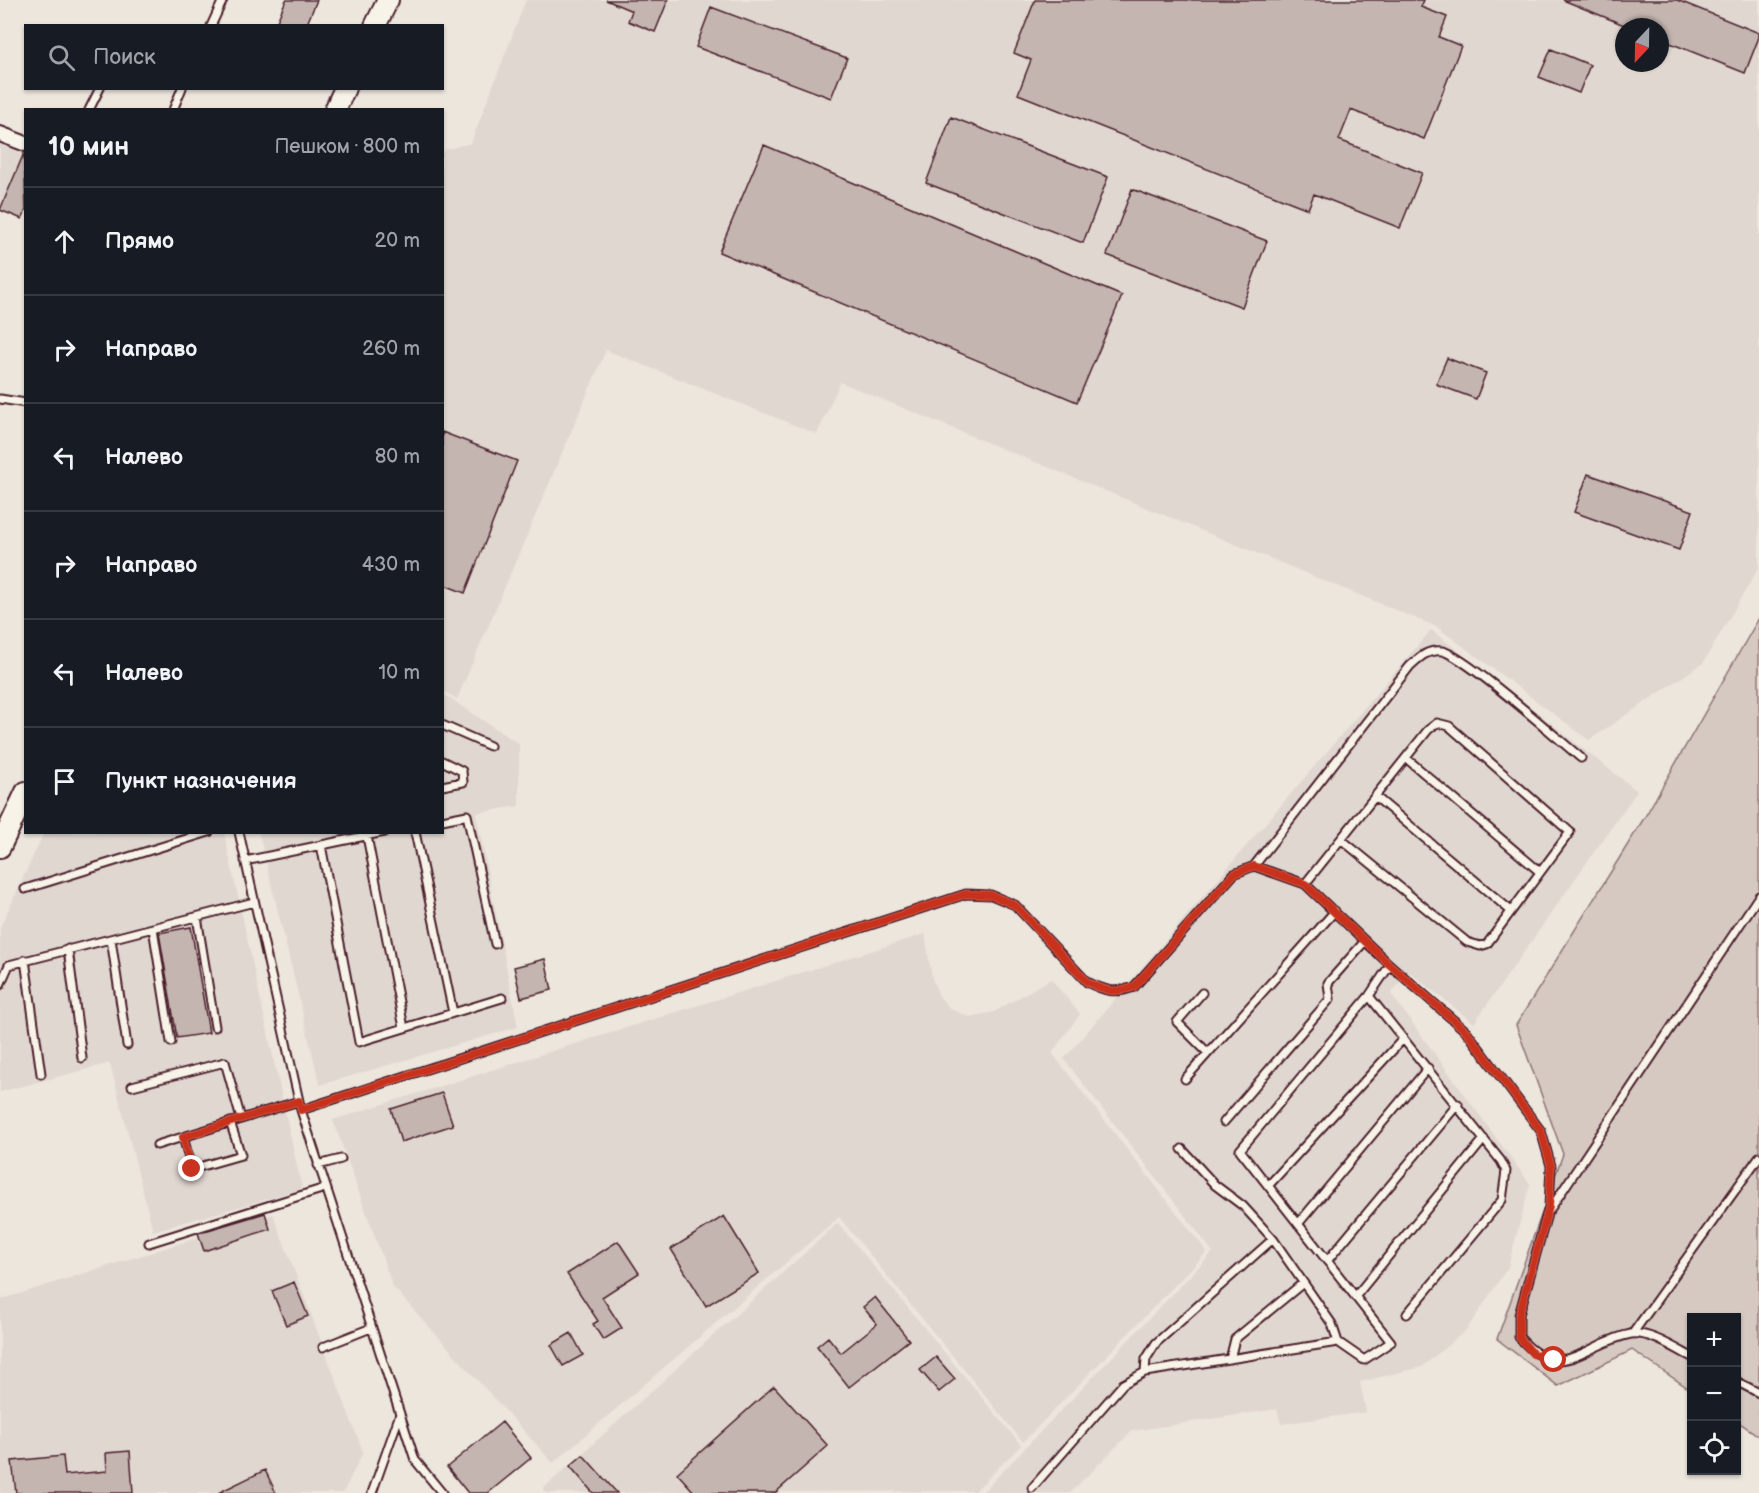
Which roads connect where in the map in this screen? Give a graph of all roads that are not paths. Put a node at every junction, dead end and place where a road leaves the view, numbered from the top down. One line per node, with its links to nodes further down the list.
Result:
1 (223, 0): 3 (lane)
2 (384, 2): 4 (main road)
3 (212, 24)
4 (376, 24)
5 (99, 90): 7 (lane)
6 (181, 90): 8 (lane)
7 (90, 108)
8 (174, 108)
9 (0, 134): 10 (street)
10 (24, 143)
11 (0, 399): 12 (lane)
12 (24, 403)
13 (444, 726): 14 (lane)
14 (490, 746)
15 (1406, 758): 20 (lane); 32 (lane); 32 (lane)
16 (1581, 758): 31 (lane)
17 (444, 762): 18 (lane)
18 (444, 786)
19 (24, 796): 29 (main road)
20 (1376, 797): 27 (lane); 38 (lane)
21 (444, 820): 43 (lane)
22 (203, 834): 34 (lane)
23 (239, 834): 30 (lane)
24 (376, 834): 26 (lane)
25 (415, 834): 51 (lane)
26 (367, 836): 28 (lane); 53 (lane)
27 (1342, 840): 33 (lane); 38 (lane)
28 (321, 845): 30 (lane); 53 (lane)
29 (0, 847)
30 (245, 861): 36 (lane)
31 (1254, 866): 33 (lane); 65 (lane)
32 (1540, 872): 38 (lane)
33 (1305, 884): 37 (lane)
34 (25, 889)
35 (1759, 896): 78 (lane)
36 (254, 902): 39 (lane); 63 (lane)
37 (1335, 911): 42 (lane); 57 (lane)
38 (1511, 911)
39 (196, 917): 40 (lane); 52 (lane)
40 (153, 928): 41 (lane); 55 (lane)
41 (111, 939): 44 (lane); 56 (lane)
42 (1365, 941): 46 (lane); 68 (lane)
43 (495, 944)
44 (69, 949): 45 (lane); 58 (lane)
45 (25, 960): 47 (lane); 60 (lane)
46 (1390, 965): 49 (lane); 78 (lane)
47 (0, 985)
48 (1202, 993): 57 (lane)
49 (1369, 996): 54 (lane); 76 (lane)
50 (502, 998): 51 (lane)
51 (453, 1013): 53 (lane)
52 (215, 1027)
53 (404, 1028)
54 (1403, 1039): 59 (lane); 76 (lane)
55 (171, 1042)
56 (127, 1045)
57 (1208, 1053): 61 (lane)
58 (82, 1058)
59 (1428, 1068): 64 (lane); 79 (lane)
60 (41, 1074)
61 (1185, 1079)
62 (132, 1086): 66 (lane)
63 (299, 1101): 65 (lane); 66 (lane)
64 (1458, 1104): 70 (lane); 82 (lane)
65 (301, 1110): 75 (lane)
66 (241, 1119): 67 (lane)
67 (230, 1122): 69 (lane); 69 (lane)
68 (1224, 1122)
69 (183, 1137): 71 (lane)
70 (1484, 1139): 84 (lane); 85 (lane)
71 (157, 1145)
72 (1182, 1149): 80 (lane)
73 (1759, 1157): 87 (lane)
74 (340, 1159): 75 (lane)
75 (318, 1164): 77 (lane)
76 (1268, 1186): 79 (lane)
77 (324, 1188): 81 (lane); 86 (lane)
78 (1548, 1214): 87 (lane)
79 (1298, 1224): 82 (lane)
80 (1273, 1239): 83 (lane); 92 (lane)
81 (149, 1243)
82 (1327, 1261): 84 (lane)
83 (1304, 1283): 88 (lane); 91 (lane)
84 (1355, 1297): 88 (lane)
85 (1407, 1314)
86 (371, 1328): 89 (lane); 95 (lane)
87 (1633, 1333): 90 (lane)
88 (1338, 1342): 91 (lane)
89 (323, 1347)
90 (1687, 1355)
91 (1230, 1359): 92 (lane)
92 (1145, 1372): 96 (lane)
93 (1741, 1383): 94 (lane)
94 (1759, 1393)
95 (400, 1414): 97 (lane); 98 (lane)
96 (1032, 1488)
97 (372, 1493)
98 (442, 1493)

